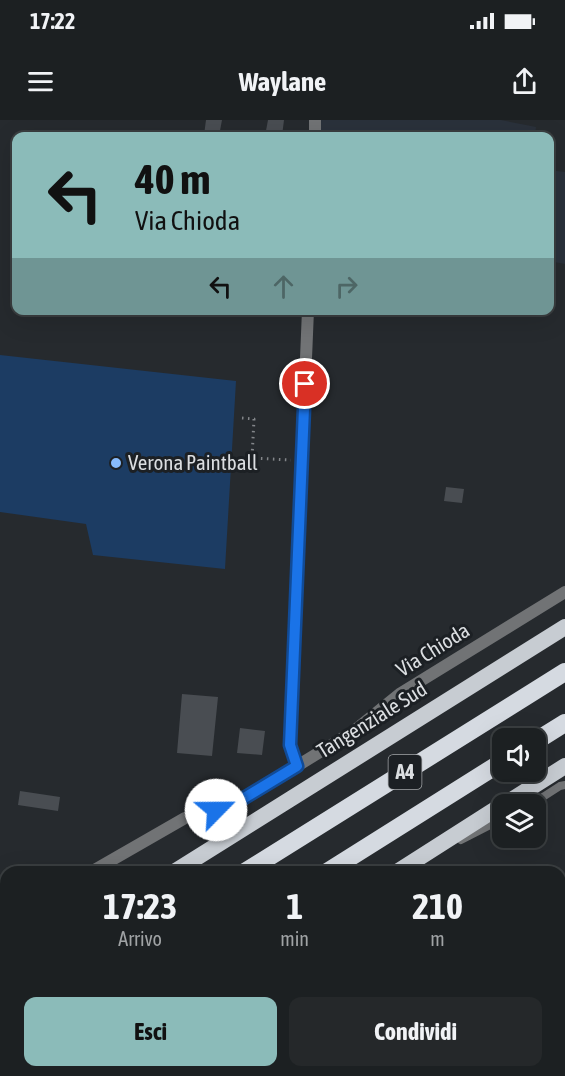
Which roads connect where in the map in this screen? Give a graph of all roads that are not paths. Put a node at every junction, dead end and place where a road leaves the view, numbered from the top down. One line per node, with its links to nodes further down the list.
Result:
1 (308, 315): 7 (street)
2 (565, 592): 7 (street, Via Chioda)
3 (565, 627): 16 (highway, Tangenziale Sud)
4 (565, 672): 17 (highway, A4)
5 (565, 723): 6 (highway)
6 (546, 735)
7 (297, 766): 15 (street, Via Chioda)
8 (565, 766): 11 (highway)
9 (492, 768): 18 (highway, A4)
10 (565, 785): 12 (lane)
11 (521, 794)
12 (546, 795)
13 (492, 813): 19 (highway)
14 (492, 824): 20 (lane)
15 (101, 866)
16 (184, 866)
17 (255, 866)
18 (337, 866)
19 (407, 866)
20 (409, 866)

